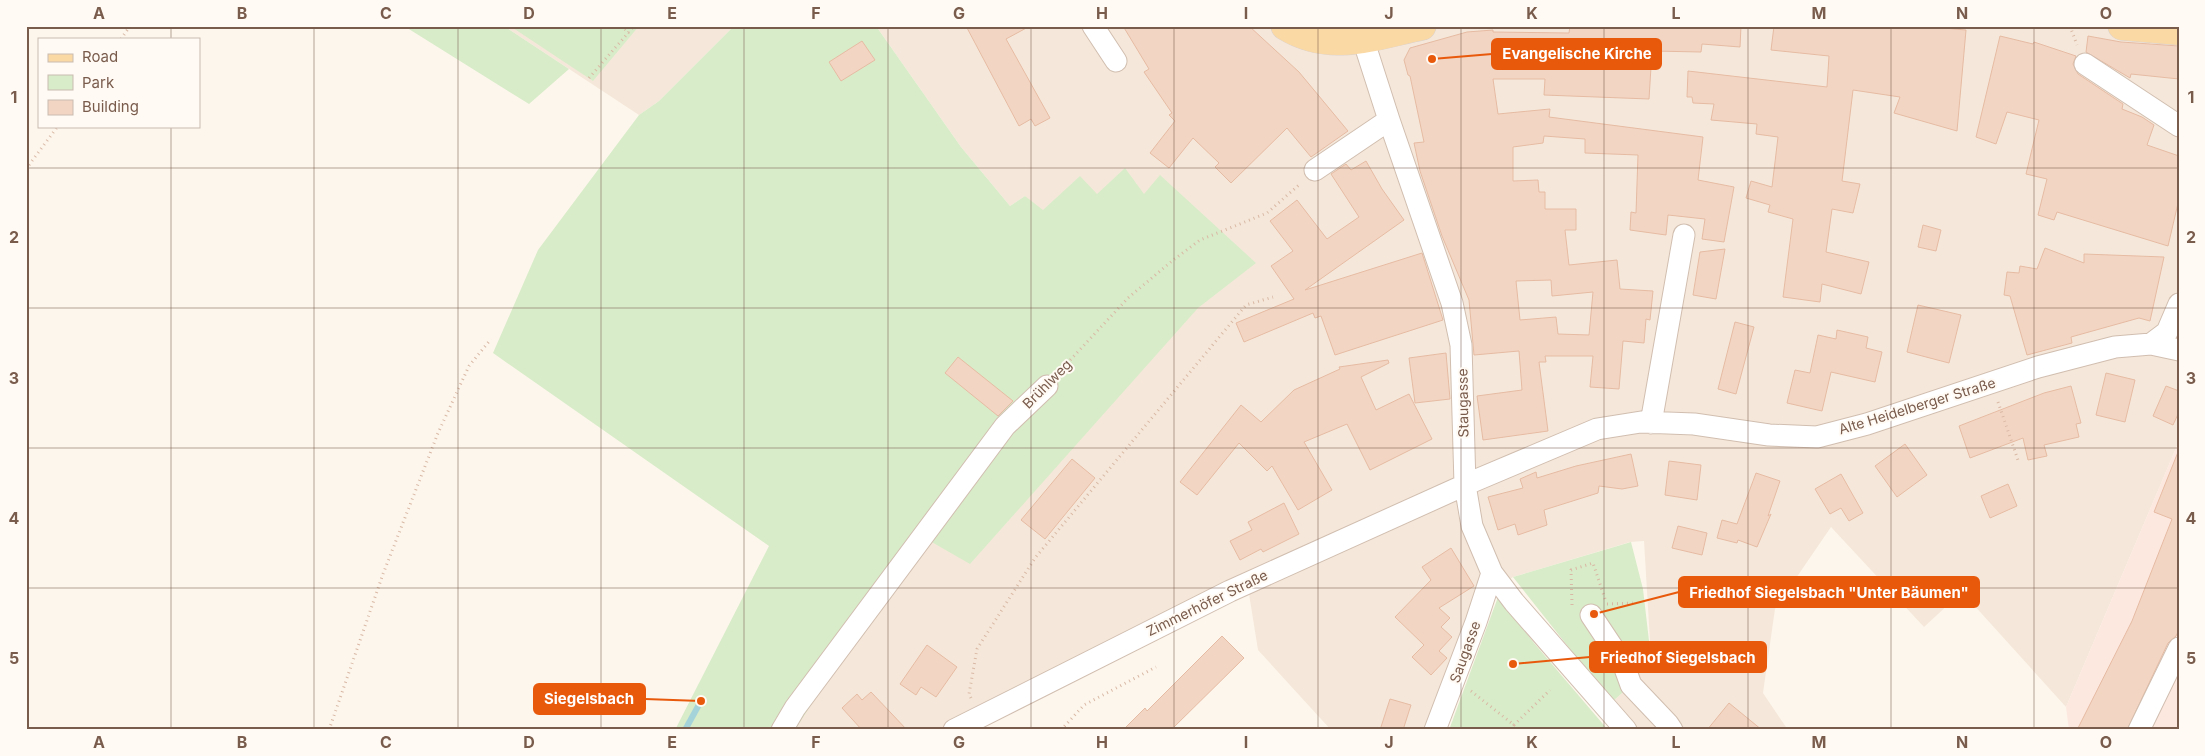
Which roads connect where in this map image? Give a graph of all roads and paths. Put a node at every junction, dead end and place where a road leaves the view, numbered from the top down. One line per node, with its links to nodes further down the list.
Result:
1 (130, 26): 10 (path)
2 (621, 26): 9 (path)
3 (634, 26): 9 (path)
4 (1093, 26): 12 (street)
5 (1284, 26): 11 (main road)
6 (1422, 26): 11 (main road)
7 (2122, 26): 8 (main road)
8 (2179, 31)
9 (629, 32): 14 (path)
10 (122, 38)
11 (1363, 39): 15 (street, Staugasse)
12 (1116, 61)
13 (2085, 64): 16 (street)
14 (589, 78)
15 (1388, 120): 19 (street); 30 (street, Staugasse)
16 (2179, 126)
17 (56, 128): 18 (path)
18 (27, 167)
19 (1315, 170): 27 (path, Brühlweg)
20 (1684, 235): 28 (street)
21 (1273, 296): 38 (path)
22 (2179, 304): 24 (street)
23 (491, 339): 40 (path)
24 (2151, 344): 25 (street, Alte Heidelberger Straße); 26 (street, Alte Heidelberger Straße)
25 (2179, 350)
26 (1992, 383): 28 (street, Alte Heidelberger Straße); 29 (path)
27 (1047, 386): 41 (street, Brühlweg)
28 (1652, 423): 30 (street, Alte Heidelberger Straße)
29 (2019, 463)
30 (1465, 485): 31 (street, Staugasse); 38 (street, Zimmerhöfer Straße)
31 (1492, 573): 36 (street, Saugasse); 46 (street, Staugasse)
32 (1636, 603): 33 (path)
33 (1599, 610): 47 (street)
34 (2179, 648): 48 (street)
35 (1156, 667): 43 (path)
36 (1454, 681): 39 (path); 44 (street, Saugasse)
37 (1550, 690): 39 (path)
38 (979, 717): 42 (street, Zimmerhöfer Straße)
39 (1514, 725): 45 (path)
40 (329, 730)
41 (782, 730)
42 (954, 730)
43 (1061, 730)
44 (1435, 730)
45 (1510, 730)
46 (1626, 730)
47 (1672, 730)
48 (2139, 730)

